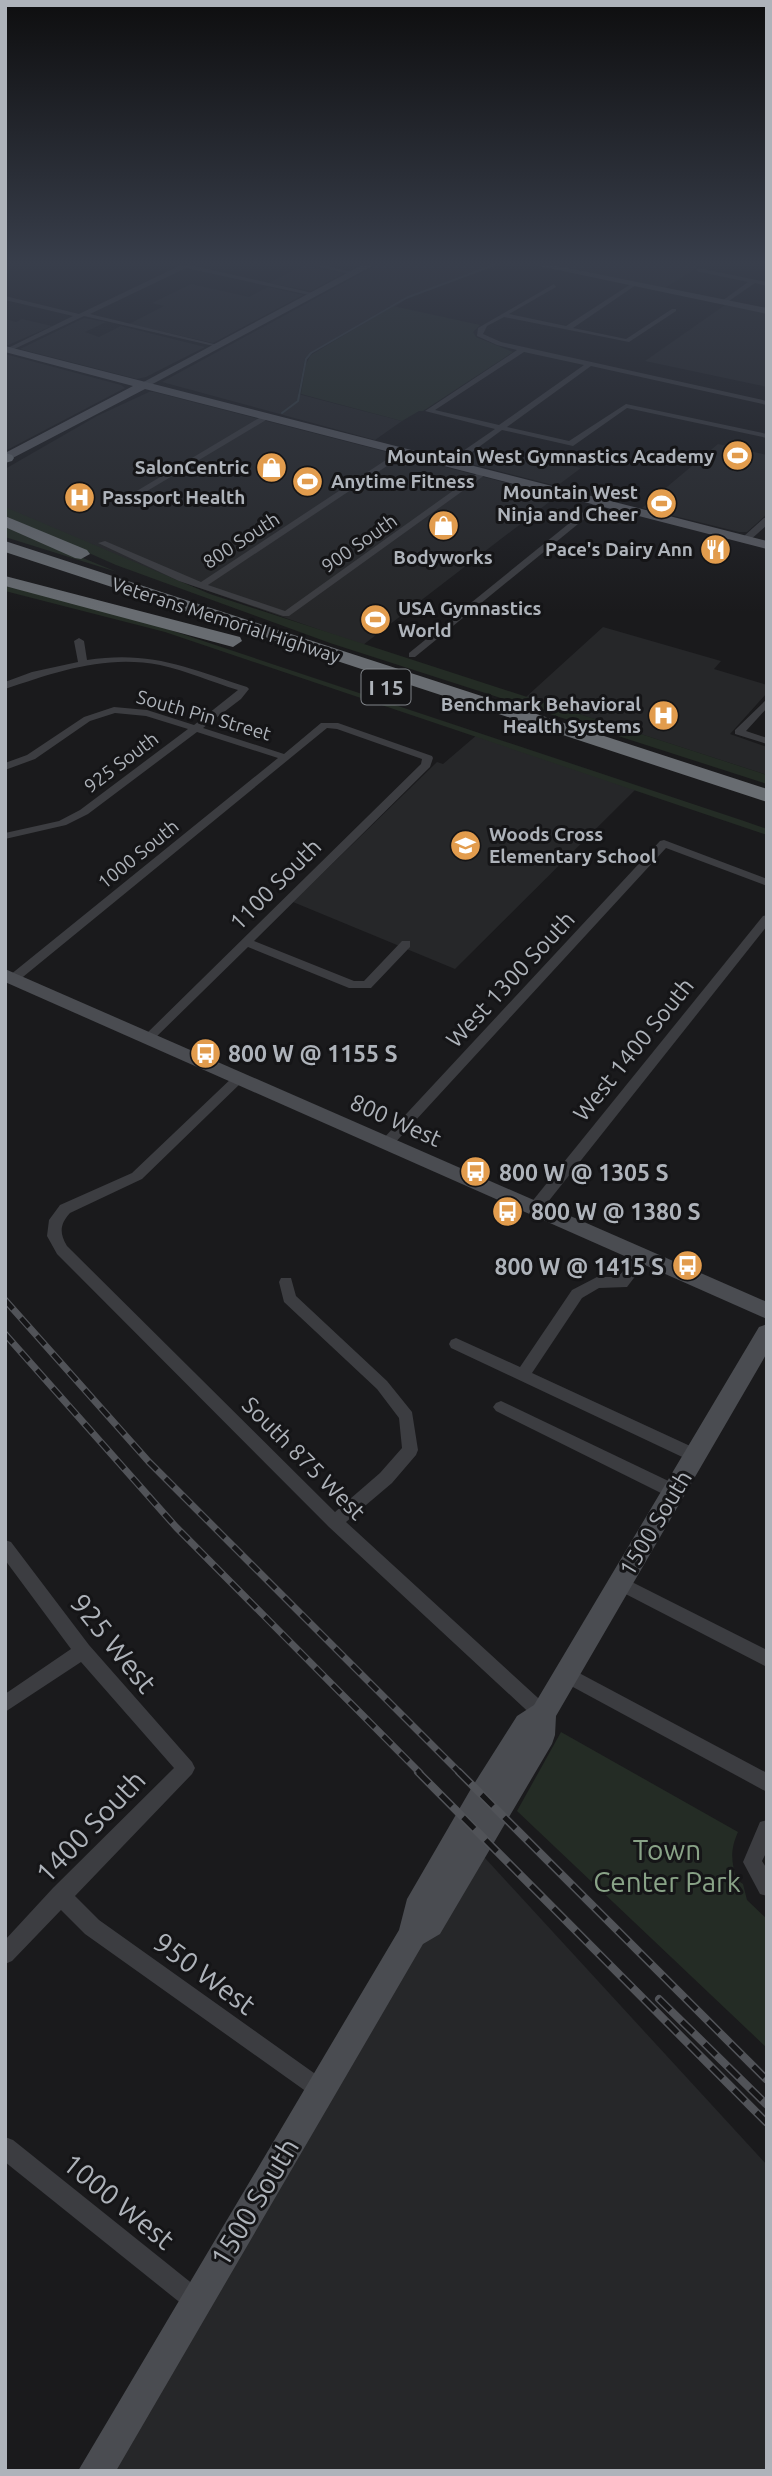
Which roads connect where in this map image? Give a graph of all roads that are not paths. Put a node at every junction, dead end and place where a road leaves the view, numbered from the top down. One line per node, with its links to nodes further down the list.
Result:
1 (126, 381): 6 (main road)
2 (151, 381): 6 (street)
3 (475, 381): 9 (street)
4 (566, 381): 9 (street)
5 (665, 381): 7 (street)
6 (143, 385): 8 (main road); 12 (main road)
7 (767, 403)
8 (268, 417): 11 (main road); 15 (street)
9 (499, 428): 10 (street); 13 (street)
10 (767, 436)
11 (404, 452): 13 (main road); 25 (street, 800 South)
12 (7, 458)
13 (450, 464): 14 (main road)
14 (485, 472): 16 (main road); 25 (street, 900 South)
15 (129, 498)
16 (601, 502): 19 (main road); 27 (street)
17 (767, 520): 19 (street)
18 (5, 521): 30 (highway)
19 (746, 539): 22 (main road)
20 (102, 543): 25 (street)
21 (5, 545): 30 (highway, Veterans Memorial Highway / I 15)
22 (767, 545)
23 (5, 561): 29 (highway, Veterans Memorial Highway / I 15)
24 (5, 580): 29 (highway)
25 (201, 586)
26 (79, 641): 28 (street)
27 (412, 655)
28 (83, 665): 31 (street); 33 (street, 925 South)
29 (324, 667): 39 (highway, Veterans Memorial Highway / I 15)
30 (393, 675): 38 (highway, Veterans Memorial Highway / I 15)
31 (5, 686)
32 (767, 702): 34 (street)
33 (194, 729): 35 (street, South Pin Street); 37 (street, South Pin Street); 40 (street, 925 South)
34 (767, 741)
35 (285, 757): 36 (street, 1000 South); 45 (street, 1000 South)
36 (428, 758): 43 (street, 1100 South)
37 (9, 767)
38 (767, 796)
39 (767, 811)
40 (5, 836)
41 (767, 883): 48 (street, West 1300 South)
42 (767, 918): 49 (street, West 1400 South)
43 (246, 942): 44 (street); 46 (street, 1100 South)
44 (406, 944)
45 (9, 976): 46 (street, 800 West)
46 (148, 1038): 47 (street, 800 West)
47 (239, 1078): 48 (street, 800 West); 59 (street, South 875 West)
48 (387, 1143): 49 (street, 800 West)
49 (536, 1208): 50 (street, 800 West)
50 (643, 1257): 52 (street, 800 West); 55 (street)
51 (286, 1282): 59 (street)
52 (767, 1311)
53 (767, 1333): 57 (street, 1500 South)
54 (456, 1343): 55 (street)
55 (523, 1375): 57 (street)
56 (501, 1407): 58 (street)
57 (695, 1456): 58 (street, 1500 South)
58 (674, 1492): 61 (street, 1500 South)
59 (335, 1522): 66 (street, South 875 West)
60 (5, 1548): 62 (street, 925 West)
61 (620, 1583): 63 (street); 64 (street, 1500 South)
62 (83, 1651): 65 (street); 67 (street, 925 West)
63 (767, 1659)
64 (566, 1674): 66 (street, 1500 South); 68 (street)
65 (5, 1704)
66 (543, 1714): 73 (street, 1500 South)
67 (186, 1768): 71 (street, 1400 South)
68 (767, 1783)
69 (767, 1829): 70 (street)
70 (766, 1886)
71 (60, 1895): 72 (street, 1400 South); 73 (street, 950 West)
72 (5, 1954)
73 (321, 2090): 75 (street, 1500 South)
74 (5, 2148): 75 (street, 1000 West)
75 (196, 2301): 76 (street, 1500 South)
76 (96, 2471)

